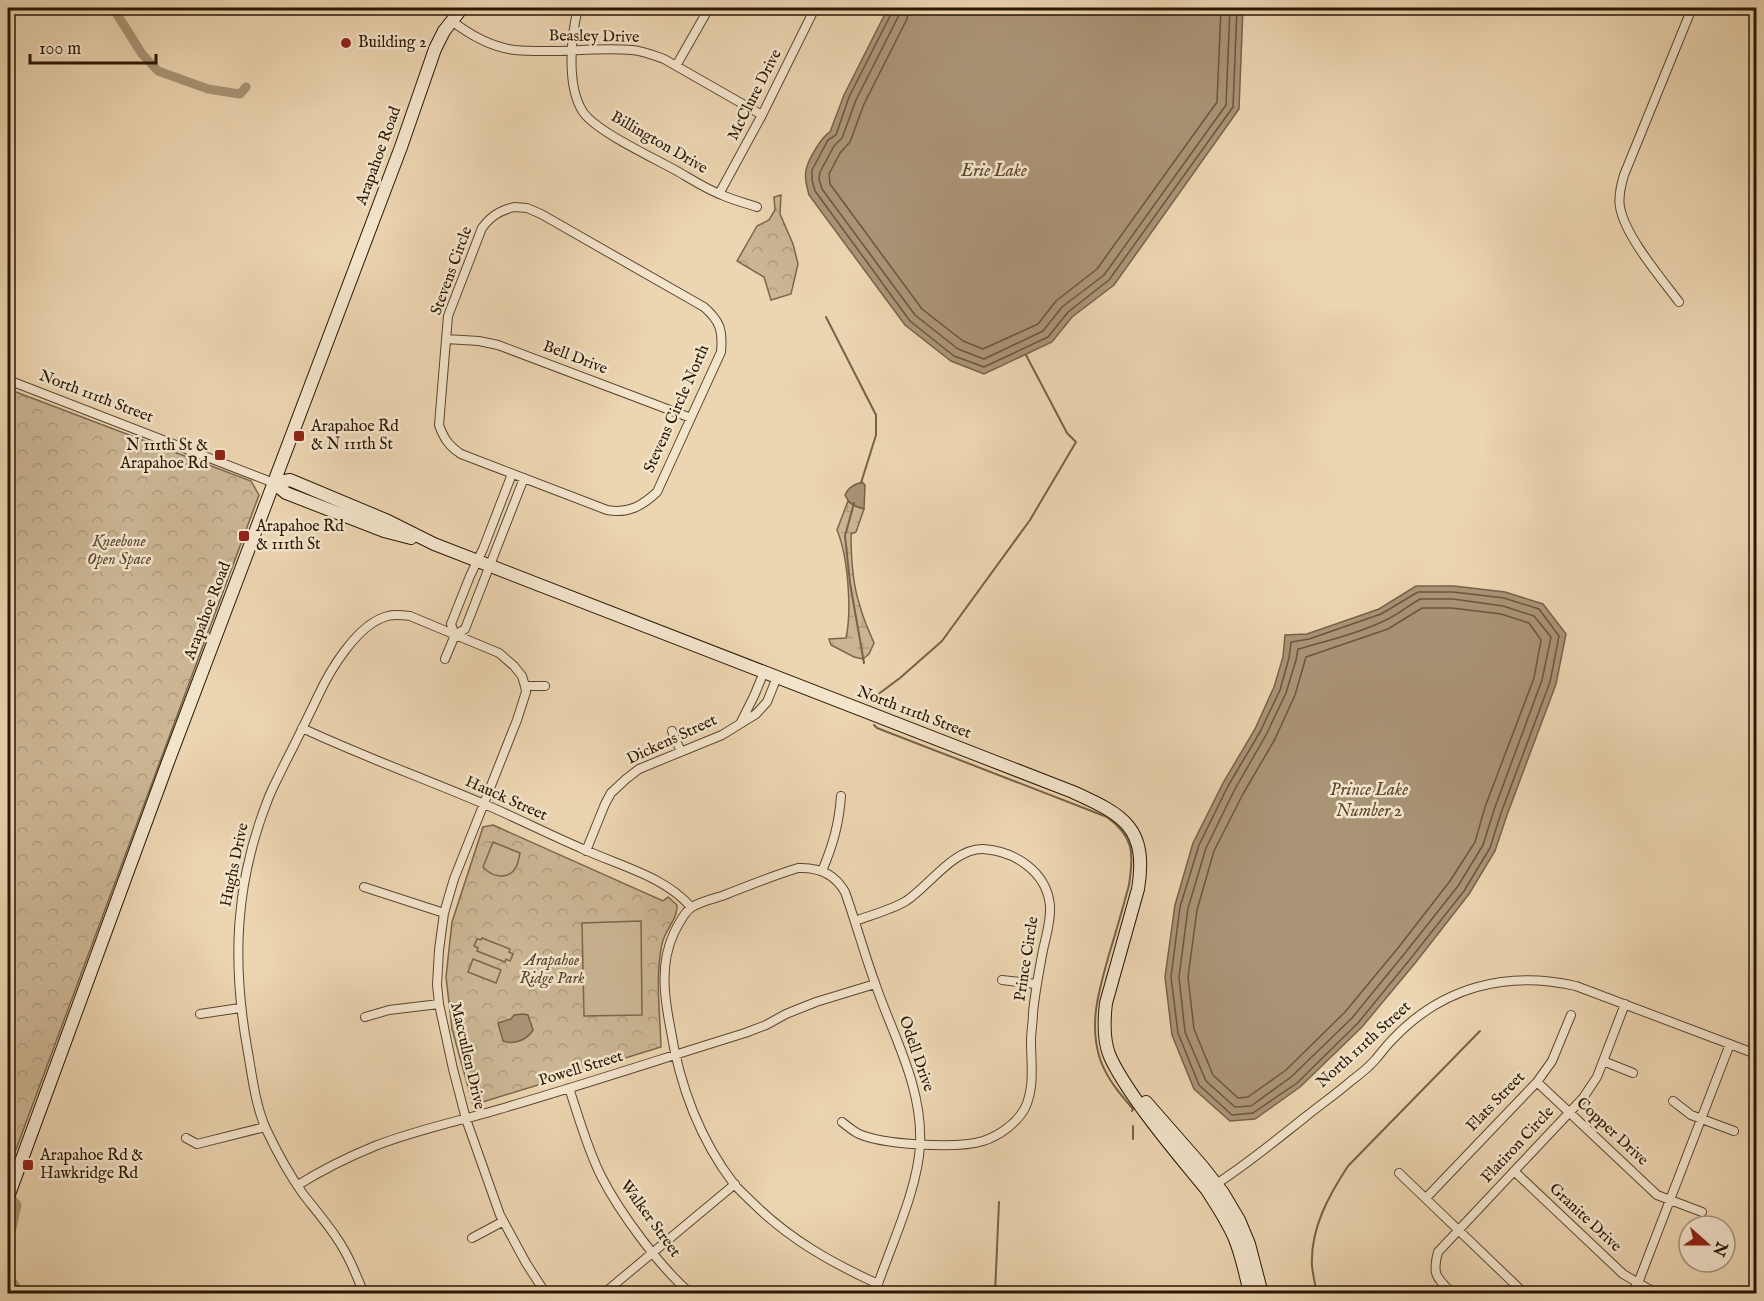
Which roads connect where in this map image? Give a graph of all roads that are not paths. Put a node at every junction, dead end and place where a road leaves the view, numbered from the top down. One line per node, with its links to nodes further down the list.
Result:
1 (462, 8): 6 (street, Arapahoe Road)
2 (578, 8): 7 (street, Billington Drive)
3 (708, 8): 8 (street)
4 (815, 8): 9 (street, McClure Drive)
5 (1692, 8): 12 (street)
6 (452, 21): 7 (street, Beasley Drive); 19 (street, Arapahoe Road)
7 (572, 51): 8 (street, Beasley Drive); 10 (street, Billington Drive)
8 (676, 66): 9 (street, Beasley Drive)
9 (762, 115): 10 (street, McClure Drive)
10 (719, 195): 11 (street, Billington Drive)
11 (757, 207)
12 (1679, 302)
13 (719, 325): 14 (street, Stevens Circle); 16 (street, Stevens Circle North)
14 (446, 339): 16 (street, Bell Drive); 17 (street, Stevens Circle)
15 (8, 380): 19 (street, North 111th Street)
16 (691, 418): 20 (street, Stevens Circle North)
17 (512, 474): 18 (street, Stevens Circle); 21 (street)
18 (524, 478): 20 (street, Stevens Circle); 21 (street)
19 (274, 483): 21 (street, North 111th Street); 70 (street, Arapahoe Road)
20 (648, 501)
21 (484, 564): 22 (street); 22 (street); 24 (street, North 111th Street)
22 (455, 635): 23 (street); 27 (street, Hughs Drive); 29 (street, Hughs Drive)
23 (445, 659)
24 (764, 672): 25 (street, North 111th Street); 28 (street, Dickens Street)
25 (777, 677): 28 (street, Dickens Street); 69 (street, North 111th Street)
26 (545, 686): 27 (street)
27 (525, 687): 33 (street, Maccullen Drive)
28 (741, 723): 31 (street, Dickens Street)
29 (302, 728): 33 (street, Hauck Street); 45 (street, Hughs Drive)
30 (672, 731): 31 (street)
31 (681, 752): 34 (street, Dickens Street)
32 (841, 796): 35 (street)
33 (483, 804): 34 (street, Hauck Street); 38 (street, Maccullen Drive)
34 (586, 851): 37 (street, Hauck Street)
35 (822, 871): 37 (street); 39 (street, Odell Drive)
36 (364, 887): 38 (street)
37 (691, 907): 51 (street)
38 (444, 913): 43 (street, Maccullen Drive)
39 (855, 921): 41 (street, Odell Drive); 42 (street, Prince Circle)
40 (1002, 980): 42 (street)
41 (875, 984): 51 (street, Powell Street); 64 (street, Odell Drive)
42 (1036, 984): 64 (street, Prince Circle)
43 (439, 1004): 48 (street); 58 (street, Maccullen Drive)
44 (1625, 1004): 49 (street, North 111th Street); 52 (street, Flatiron Circle); 69 (street, North 111th Street)
45 (240, 1008): 46 (street); 61 (street, Hughs Drive)
46 (200, 1014)
47 (1571, 1016): 54 (street, Flats Street)
48 (365, 1017)
49 (1730, 1044): 50 (street, North 111th Street); 59 (street)
50 (1756, 1054)
51 (675, 1055): 55 (street, Powell Street); 67 (street)
52 (1603, 1061): 53 (street); 57 (street, Flatiron Circle)
53 (1633, 1073)
54 (1537, 1082): 57 (street, Copper Drive); 71 (street, Flats Street)
55 (569, 1088): 58 (street, Powell Street); 77 (street, Walker Street)
56 (1673, 1101): 59 (street)
57 (1569, 1113): 65 (street, Flatiron Circle); 72 (street, Copper Drive)
58 (466, 1119): 68 (street, Powell Street); 74 (street, Maccullen Drive)
59 (1701, 1119): 62 (street); 72 (street)
60 (842, 1122): 64 (street, Prince Circle)
61 (265, 1127): 63 (street); 68 (street, Hughs Drive)
62 (1734, 1131)
63 (186, 1138)
64 (920, 1144): 79 (street, Odell Drive)
65 (1514, 1171): 75 (street, Flatiron Circle); 78 (street, Granite Drive)
66 (1400, 1173): 71 (street)
67 (735, 1184): 77 (street); 79 (street)
68 (298, 1185): 80 (street, Hughs Drive)
69 (1212, 1187): 85 (street); 86 (street)
70 (8, 1197)
71 (1426, 1198): 75 (street)
72 (1670, 1200): 73 (street, Copper Drive); 78 (street)
73 (1702, 1212)
74 (502, 1222): 76 (street); 81 (street, Maccullen Drive)
75 (1458, 1230): 87 (street, Flatiron Circle); 88 (street)
76 (472, 1238)
77 (653, 1252): 82 (street); 83 (street, Walker Street)
78 (1638, 1283): 89 (street); 90 (street, Granite Drive)
79 (878, 1284): 84 (street, Odell Drive)
80 (364, 1293)
81 (546, 1293)
82 (603, 1293)
83 (691, 1293)
84 (874, 1293)
85 (1250, 1293)
86 (1262, 1293)
87 (1453, 1293)
88 (1525, 1293)
89 (1631, 1293)
90 (1660, 1293)

